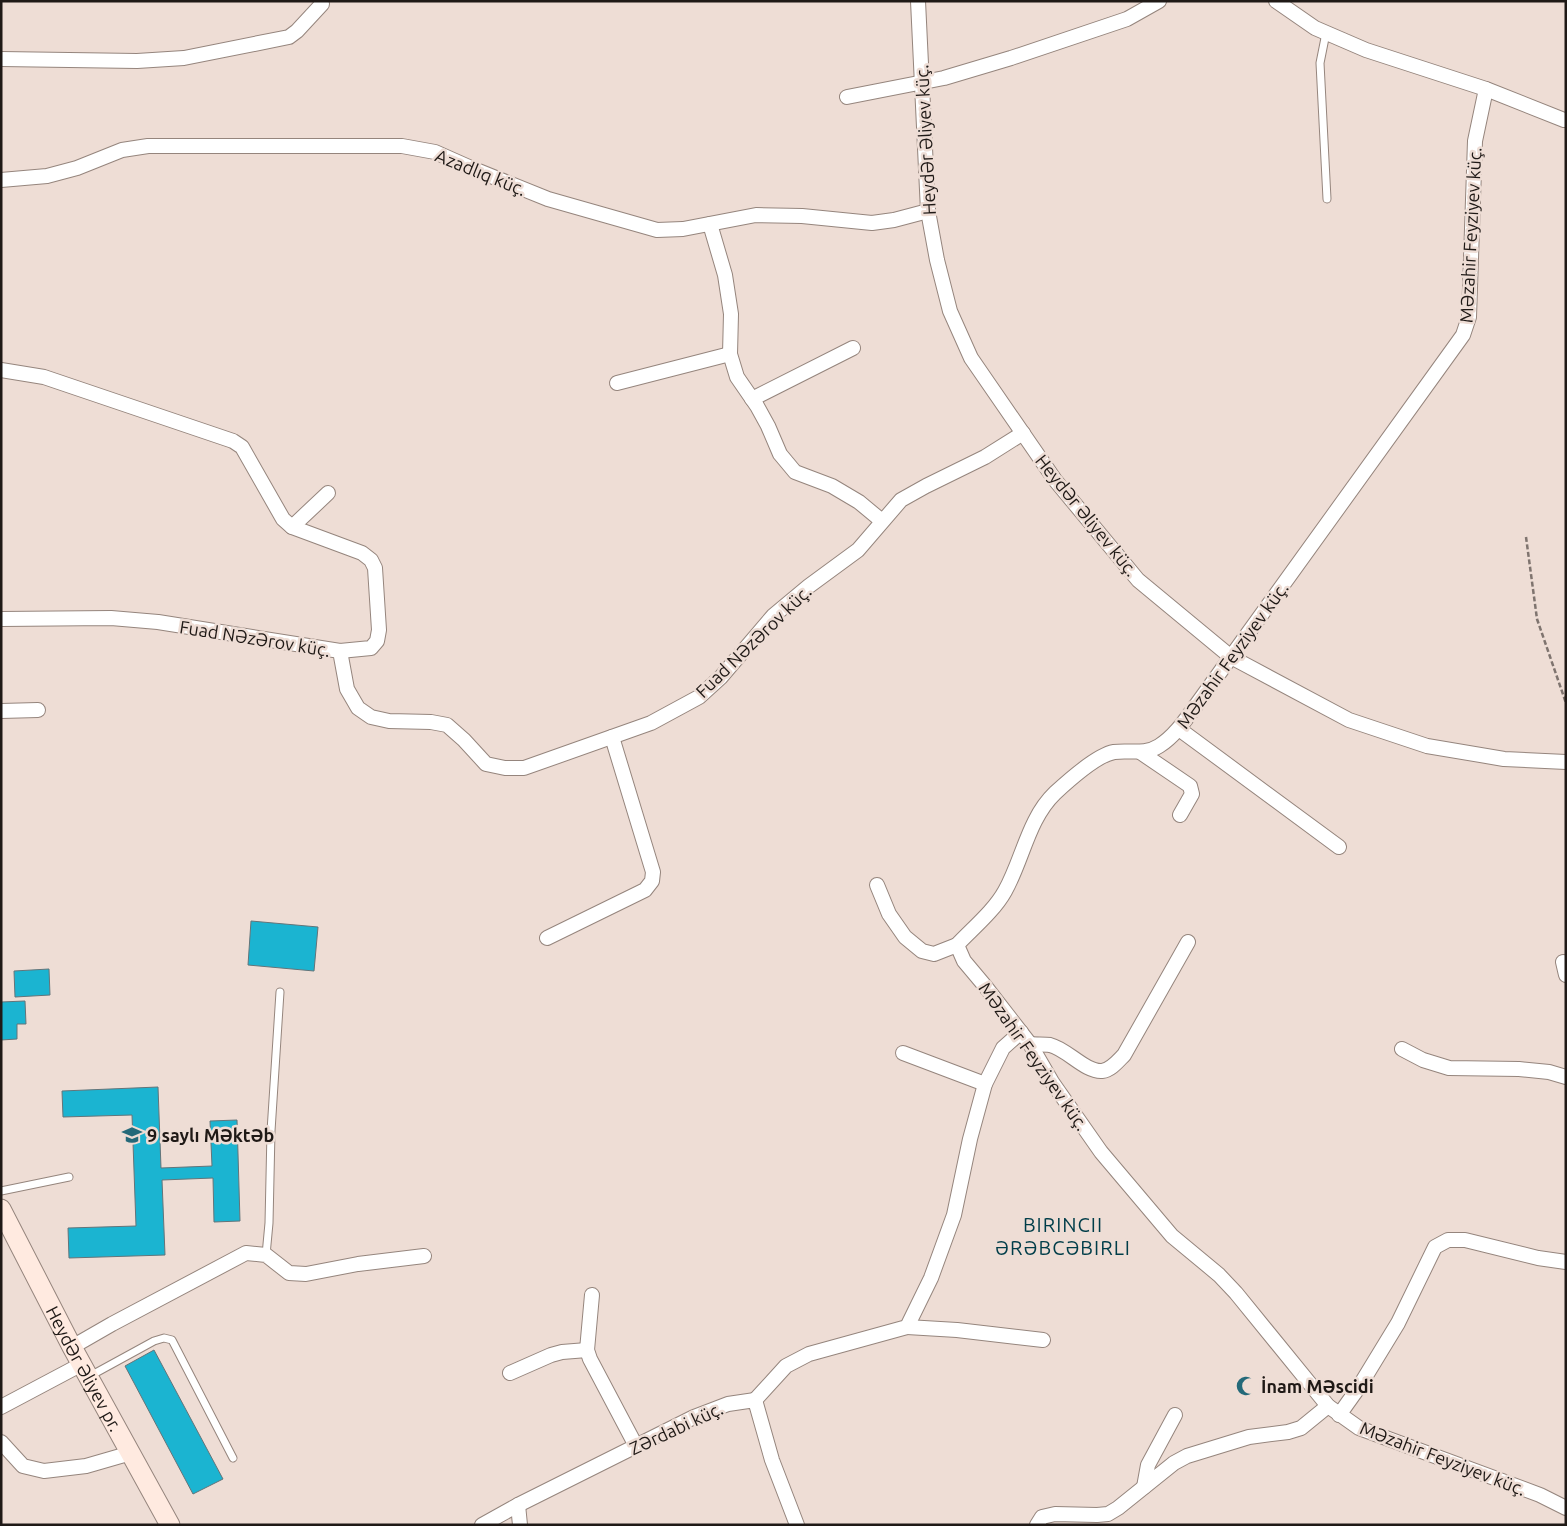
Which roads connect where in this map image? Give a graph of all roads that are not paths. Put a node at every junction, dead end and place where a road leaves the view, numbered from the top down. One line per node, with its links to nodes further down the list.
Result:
1 (918, 1): 7 (street, Heydər Əliyev küç.)
2 (1159, 1): 7 (street)
3 (1276, 1): 5 (street)
4 (322, 4): 6 (street)
5 (1326, 33): 8 (street); 12 (lane)
6 (1, 59)
7 (921, 82): 9 (street); 13 (street, Heydər Əliyev küç.)
8 (1486, 88): 10 (street); 26 (street, Məzahir Feyziyev küç.)
9 (847, 97)
10 (1564, 120)
11 (1, 180): 14 (street, Azadlıq küç.)
12 (1327, 199)
13 (928, 211): 14 (street, Azadlıq küç.); 20 (street, Heydər Əliyev küç.)
14 (710, 224): 16 (street)
15 (854, 348): 19 (street)
16 (730, 354): 18 (street); 19 (street)
17 (1, 370): 23 (street)
18 (617, 383)
19 (752, 399): 22 (street)
20 (1023, 433): 22 (street, Fuad Nəzərov küç.); 26 (street, Heydər Əliyev küç.)
21 (328, 493): 23 (street)
22 (882, 521): 30 (street, Fuad Nəzərov küç.)
23 (292, 527): 25 (street)
24 (1, 619): 25 (street, Fuad Nəzərov küç.)
25 (340, 651): 30 (street, Fuad Nəzərov küç.)
26 (1231, 657): 29 (street, Məzahir Feyziyev küç.); 32 (street, Heydər Əliyev küç.)
27 (38, 710): 28 (street)
28 (1, 711)
29 (1179, 729): 31 (street, Məzahir Feyziyev küç.); 34 (street)
30 (612, 737): 36 (street)
31 (1140, 752): 33 (street); 38 (street, Məzahir Feyziyev küç.)
32 (1566, 762)
33 (1180, 816)
34 (1339, 846)
35 (877, 886): 38 (street)
36 (546, 938)
37 (1188, 942): 41 (street)
38 (957, 945): 40 (street, Məzahir Feyziyev küç.)
39 (280, 992): 49 (lane)
40 (1021, 1032): 41 (street, Məzahir Feyziyev küç.); 45 (street)
41 (1030, 1044): 60 (street, Məzahir Feyziyev küç.)
42 (1402, 1049): 44 (street)
43 (903, 1053): 45 (street)
44 (1566, 1077)
45 (985, 1084): 53 (street)
46 (69, 1177): 47 (lane)
47 (1, 1191)
48 (1, 1210): 55 (main road, Heydər Əliyev pr.)
49 (266, 1255): 50 (street); 55 (street)
50 (424, 1256)
51 (1566, 1262): 63 (street)
52 (592, 1295): 56 (street)
53 (907, 1327): 54 (street); 59 (street)
54 (1043, 1340)
55 (72, 1347): 57 (main road, Heydər Əliyev pr.)
56 (588, 1350): 58 (street); 65 (street)
57 (85, 1370): 61 (street); 66 (main road, Heydər Əliyev pr.); 67 (lane)
58 (510, 1374)
59 (755, 1400): 65 (street, Zərdabi küç.); 74 (street)
60 (1328, 1406): 63 (street, Məzahir Feyziyev küç.); 68 (street)
61 (1, 1407)
62 (1175, 1415): 68 (street)
63 (1339, 1415): 70 (street, Məzahir Feyziyev küç.)
64 (1, 1442): 66 (street)
65 (636, 1446): 69 (street, Zərdabi küç.)
66 (130, 1453): 71 (main road, Heydər Əliyev pr.)
67 (233, 1458)
68 (1144, 1487): 75 (street)
69 (518, 1505): 72 (street, Zərdabi küç.); 73 (street)
70 (1566, 1508)
71 (170, 1525)
72 (482, 1525)
73 (520, 1525)
74 (798, 1525)
75 (1037, 1525)

